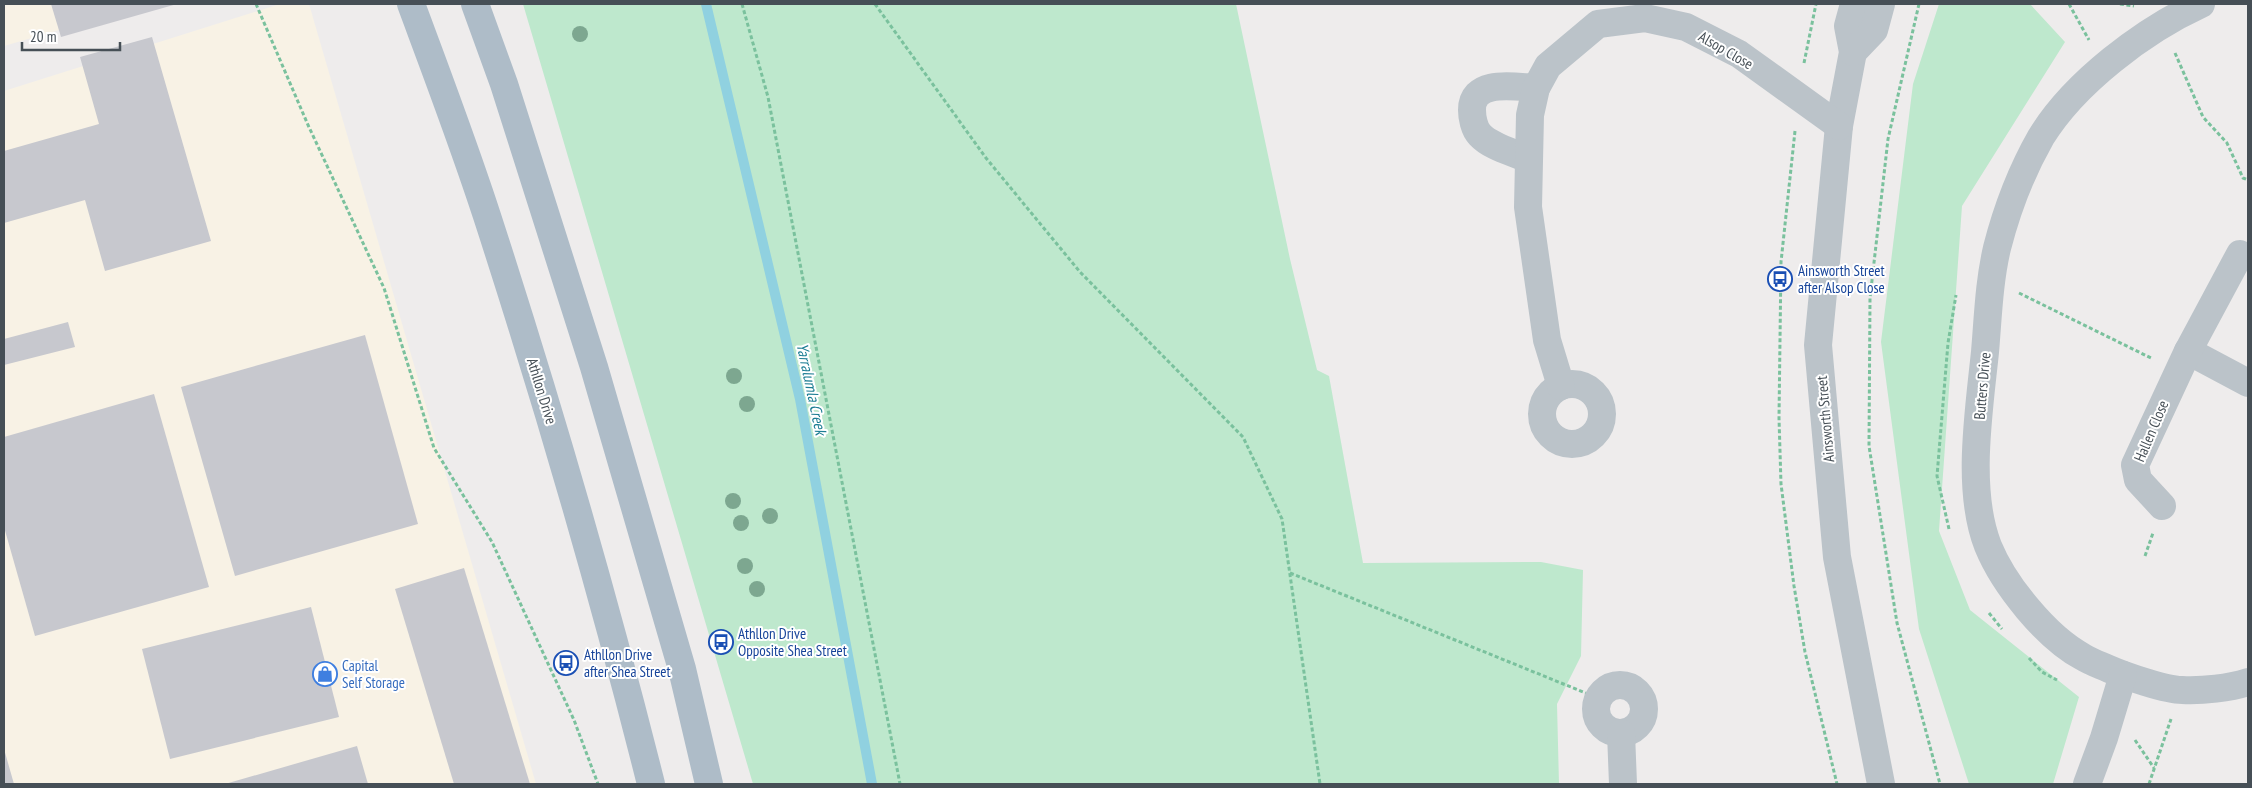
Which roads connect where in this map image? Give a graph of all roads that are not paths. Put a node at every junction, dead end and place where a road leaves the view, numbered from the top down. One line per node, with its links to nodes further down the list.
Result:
1 (411, 4): 19 (main road, Athllon Drive)
2 (475, 4): 20 (main road)
3 (1854, 4): 7 (street, Ainsworth Street)
4 (1881, 4): 7 (street)
5 (2200, 4): 16 (street, Butters Drive)
6 (1598, 14): 8 (street, Alsop Close); 9 (street, Alsop Close)
7 (1852, 52): 9 (street, Ainsworth Street)
8 (1536, 88): 10 (street, Alsop Close); 10 (street)
9 (1839, 126): 22 (street, Ainsworth Street)
10 (1528, 159): 14 (street, Alsop Close)
11 (2240, 254): 12 (street, Hallen Close)
12 (2183, 361): 13 (street); 15 (street, Hallen Close)
13 (2248, 383)
14 (1561, 386)
15 (2162, 506)
16 (2123, 675): 17 (street); 23 (street)
17 (2248, 682)
18 (1621, 733): 18 (street); 21 (street)
19 (650, 784)
20 (708, 784)
21 (1623, 784)
22 (1881, 784)
23 (2087, 784)

